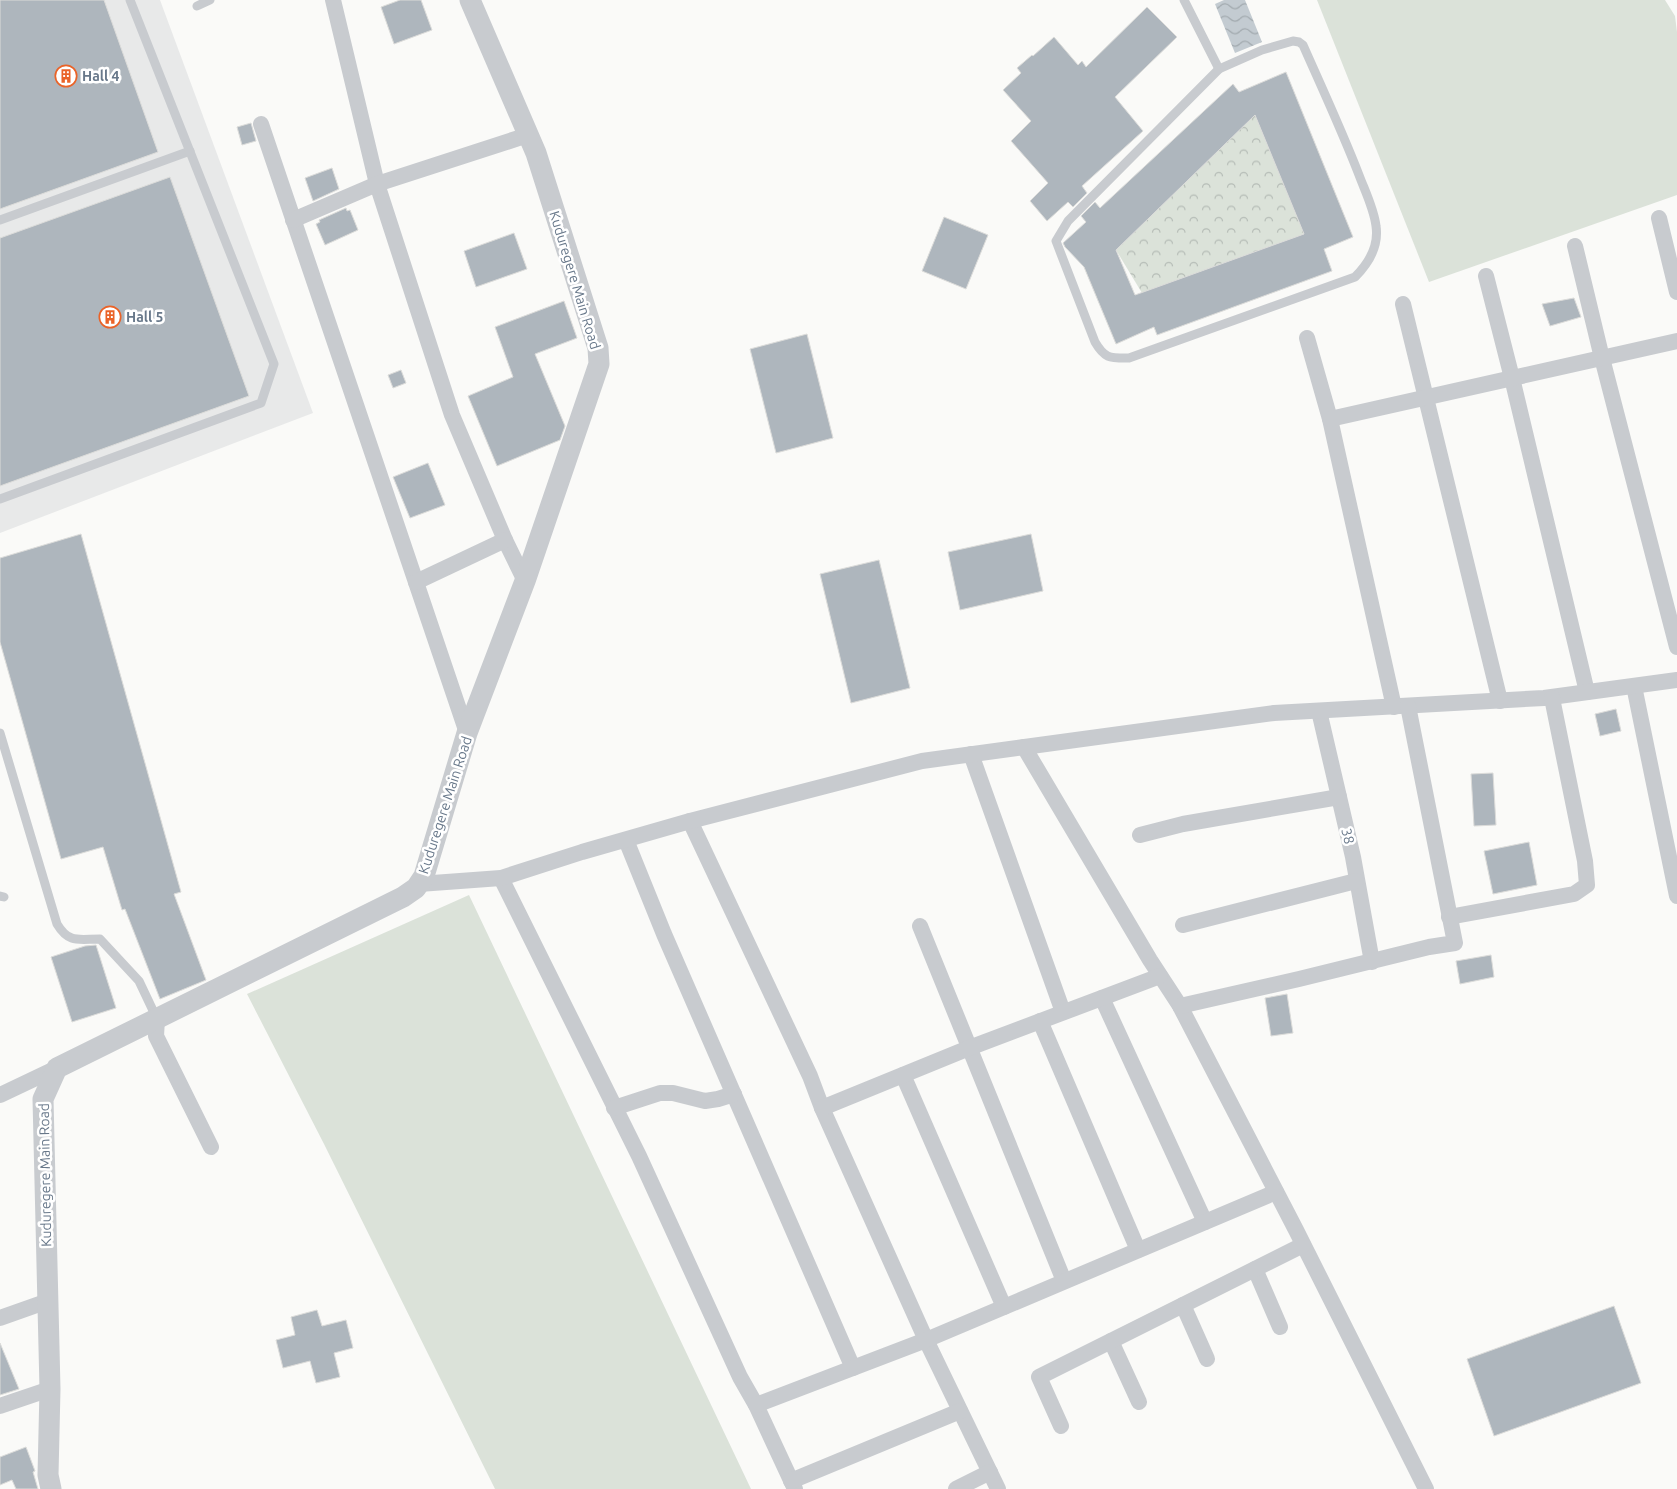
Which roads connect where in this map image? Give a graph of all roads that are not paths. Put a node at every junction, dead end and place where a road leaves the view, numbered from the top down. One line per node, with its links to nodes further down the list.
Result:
1 (130, 0): 10 (lane)
2 (210, 0): 6 (lane)
3 (333, 0): 11 (street)
4 (470, 0): 9 (street, Kuduregere Main Road)
5 (1184, 0): 7 (lane)
6 (197, 6)
7 (1219, 69): 7 (lane)
8 (261, 124): 14 (street)
9 (528, 135): 11 (street); 27 (street, Kuduregere Main Road)
10 (190, 151): 13 (lane); 25 (lane)
11 (377, 184): 14 (street); 26 (street)
12 (1658, 218): 17 (street)
13 (0, 220)
14 (293, 220): 28 (street)
15 (1575, 246): 21 (street)
16 (1486, 276): 22 (street)
17 (1677, 292)
18 (1403, 304): 23 (street)
19 (1307, 338): 24 (street)
20 (1677, 341): 21 (street)
21 (1602, 358): 22 (street); 29 (street)
22 (1512, 378): 23 (street); 32 (street)
23 (1426, 398): 24 (street); 34 (street)
24 (1330, 419): 35 (street)
25 (0, 499)
26 (505, 540): 27 (street); 28 (street)
27 (525, 581): 37 (street, Kuduregere Main Road)
28 (416, 582): 37 (street)
29 (1677, 647)
30 (1677, 680): 31 (street)
31 (1634, 686): 32 (street); 48 (street)
32 (1588, 692): 33 (street)
33 (1552, 698): 34 (street); 49 (street)
34 (1500, 701): 35 (street)
35 (1401, 706): 36 (street); 49 (street)
36 (1319, 711): 39 (street); 41 (street, 38)
37 (467, 732): 47 (street, Kuduregere Main Road)
38 (0, 733): 57 (lane)
39 (1024, 747): 40 (street); 53 (street)
40 (971, 754): 42 (street); 56 (street)
41 (1339, 797): 43 (street); 46 (street, 38)
42 (690, 821): 44 (street); 65 (street)
43 (1140, 835)
44 (626, 840): 45 (street); 62 (street)
45 (500, 878): 47 (street); 64 (street)
46 (1356, 881): 51 (street); 52 (street, 38)
47 (418, 884): 57 (street, Kuduregere Main Road)
48 (1677, 896)
49 (1449, 917): 52 (street)
50 (920, 926): 59 (street)
51 (1183, 926)
52 (1372, 962): 55 (street)
53 (1160, 976): 54 (street); 55 (street)
54 (1102, 998): 56 (street); 68 (street)
55 (1180, 1006): 67 (street)
56 (1063, 1012): 58 (street)
57 (157, 1019): 60 (street, Kuduregere Main Road); 66 (street)
58 (1040, 1021): 59 (street); 70 (street)
59 (969, 1048): 61 (street); 72 (street)
60 (57, 1068): 63 (street); 73 (street, Kuduregere Main Road)
61 (903, 1075): 65 (street); 75 (street)
62 (734, 1094): 64 (street); 81 (street)
63 (0, 1095)
64 (614, 1108): 84 (street)
65 (822, 1108): 78 (street)
66 (212, 1147)
67 (1276, 1192): 68 (street); 69 (street)
68 (1205, 1222): 70 (street)
69 (1303, 1245): 71 (street); 93 (street)
70 (1138, 1250): 72 (street)
71 (1255, 1269): 74 (street); 77 (street)
72 (1064, 1281): 75 (street)
73 (48, 1301): 76 (street); 82 (street, Kuduregere Main Road)
74 (1183, 1305): 79 (street); 80 (street)
75 (1004, 1307): 78 (street)
76 (0, 1318)
77 (1280, 1327)
78 (926, 1340): 81 (street); 86 (street)
79 (1111, 1341): 83 (street); 87 (street)
80 (1207, 1359)
81 (854, 1368): 84 (street)
82 (50, 1389): 85 (street); 90 (street, Kuduregere Main Road)
83 (1139, 1402)
84 (756, 1405): 89 (street)
85 (0, 1406)
86 (960, 1411): 88 (street); 89 (street)
87 (1061, 1426)
88 (990, 1472): 91 (street); 92 (street)
89 (793, 1485)
90 (51, 1489)
91 (956, 1489)
92 (998, 1489)
93 (1426, 1489)

